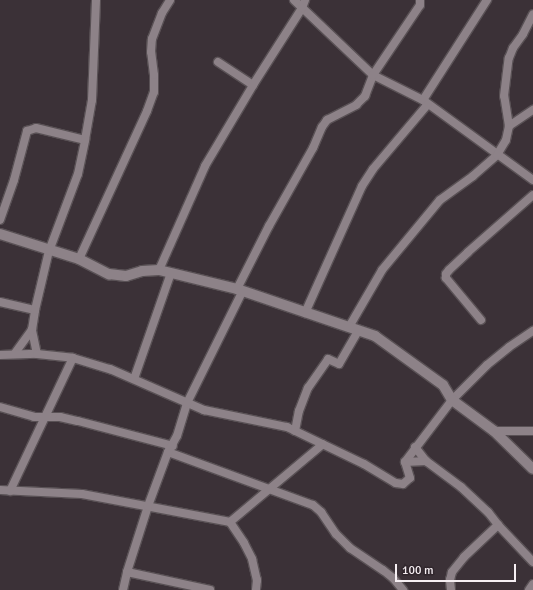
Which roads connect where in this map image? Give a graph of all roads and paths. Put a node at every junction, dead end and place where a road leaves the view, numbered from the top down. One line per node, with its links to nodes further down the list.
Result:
1 (96, 0): 15 (street)
2 (170, 0): 22 (street)
3 (294, 0): 7 (street)
4 (305, 0): 7 (street)
5 (420, 0): 10 (street)
6 (487, 0): 12 (street)
7 (302, 8): 10 (street); 11 (street)
8 (532, 19): 14 (street)
9 (218, 62): 11 (street)
10 (373, 76): 12 (street); 25 (street)
11 (253, 84): 23 (street)
12 (426, 102): 16 (street); 28 (street)
13 (533, 110): 14 (street)
14 (509, 126): 16 (street)
15 (85, 140): 19 (street); 21 (street)
16 (497, 155): 17 (street); 30 (street)
17 (533, 180)
18 (533, 195): 29 (street)
19 (0, 220)
20 (0, 234): 21 (street)
21 (49, 251): 22 (street); 27 (street)
22 (79, 259): 23 (street)
23 (159, 270): 24 (street)
24 (171, 273): 25 (street); 37 (street)
25 (239, 291): 28 (street); 39 (street)
26 (0, 302): 27 (street)
27 (35, 310): 31 (street)
28 (305, 313): 30 (street)
29 (481, 320)
30 (354, 328): 38 (street); 42 (street)
31 (32, 330): 33 (street); 34 (street)
32 (533, 331): 38 (street)
33 (15, 353): 34 (street); 35 (street)
34 (36, 354): 36 (street)
35 (0, 355)
36 (73, 358): 37 (street); 41 (street)
37 (134, 379): 39 (street)
38 (452, 400): 43 (street); 46 (street)
39 (187, 403): 42 (street); 47 (street)
40 (0, 407): 41 (street)
41 (46, 418): 47 (street); 53 (street)
42 (295, 431): 45 (street)
43 (494, 431): 44 (street); 50 (street)
44 (533, 431)
45 (323, 444): 49 (street); 51 (street)
46 (415, 447): 48 (street); 49 (street)
47 (171, 449): 51 (street); 54 (street)
48 (426, 461): 49 (street); 56 (street)
49 (405, 462)
50 (533, 468)
51 (269, 488): 55 (street); 63 (street)
52 (0, 490): 53 (street)
53 (10, 491): 54 (street)
54 (148, 506): 55 (street); 58 (street)
55 (230, 522): 62 (street)
56 (498, 525): 57 (street); 64 (street)
57 (533, 562)
58 (127, 572): 60 (street); 61 (street)
59 (533, 584): 65 (street)
60 (123, 590)
61 (210, 590)
62 (256, 590)
63 (403, 590)
64 (450, 590)
65 (529, 590)

